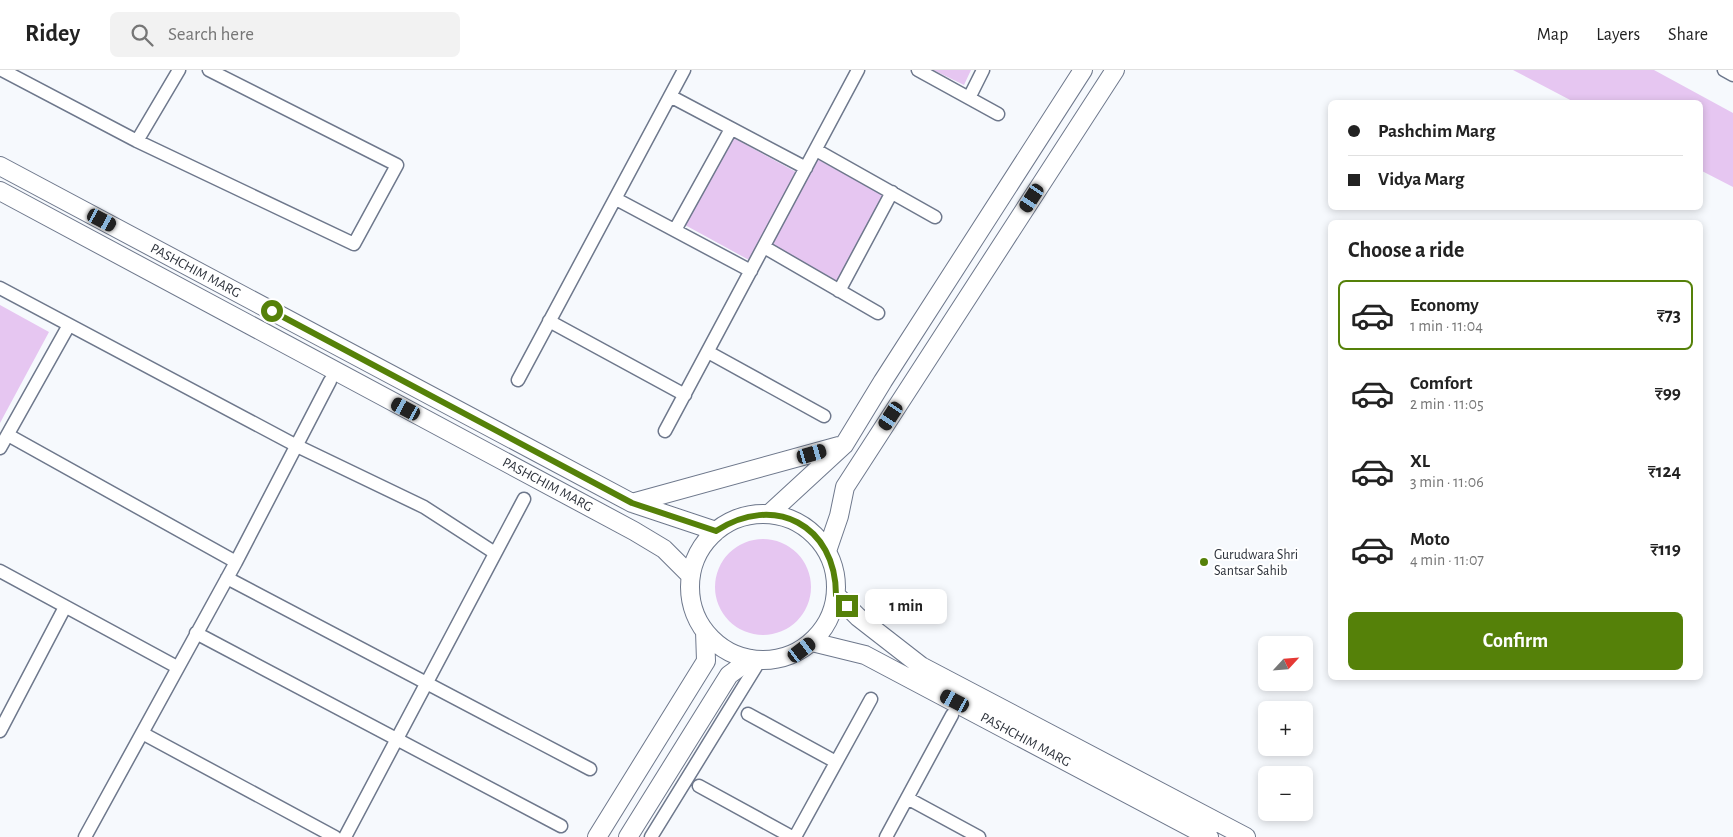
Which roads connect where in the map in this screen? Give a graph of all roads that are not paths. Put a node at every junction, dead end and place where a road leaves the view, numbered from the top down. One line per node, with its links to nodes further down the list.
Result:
1 (2, 70): 16 (street)
2 (179, 70): 16 (street)
3 (209, 70): 16 (street)
4 (684, 70): 12 (street)
5 (918, 70): 13 (street)
6 (982, 70): 13 (street)
7 (1083, 70): 39 (main road)
8 (1115, 70): 46 (main road)
9 (1724, 70): 11 (street)
10 (857, 71): 17 (street)
11 (1733, 75)
12 (670, 96): 15 (street); 22 (street)
13 (969, 98): 14 (street)
14 (998, 114)
15 (731, 129): 19 (street); 24 (street)
16 (137, 141)
17 (816, 150): 19 (street); 21 (street)
18 (0, 166): 43 (main road, PASHCHIM MARG)
19 (806, 168): 25 (street)
20 (0, 191): 50 (main road, PASHCHIM MARG)
21 (892, 192): 23 (street); 28 (street)
22 (616, 199): 24 (street); 30 (street)
23 (936, 216)
24 (675, 230): 26 (street)
25 (764, 248): 26 (street); 28 (street)
26 (751, 271): 32 (street)
27 (0, 288): 31 (street)
28 (839, 291): 29 (street)
29 (878, 313)
30 (550, 321): 34 (street); 35 (street)
31 (69, 325): 38 (street); 40 (street)
32 (708, 352): 35 (street); 36 (street)
33 (330, 380): 40 (street)
34 (518, 380)
35 (685, 395): 37 (street)
36 (824, 416)
37 (665, 432)
38 (8, 435): 41 (street); 48 (street)
39 (844, 445): 43 (main road); 44 (main road)
40 (297, 446): 47 (street); 48 (street)
41 (0, 448)
42 (524, 499): 47 (street)
43 (632, 503): 45 (main road, PASHCHIM MARG)
44 (769, 514): 45 (main road); 46 (main road)
45 (716, 531): 50 (main road)
46 (827, 551): 52 (main road)
47 (496, 553): 59 (street)
48 (236, 562): 51 (street)
49 (0, 572): 53 (street)
50 (691, 576): 54 (main road)
51 (227, 578): 55 (street); 59 (street)
52 (836, 595): 56 (main road); 81 (main road, PASHCHIM MARG)
53 (65, 607): 58 (street); 63 (street)
54 (705, 631): 57 (main road); 74 (main road)
55 (196, 634): 58 (street); 65 (street)
56 (812, 642): 57 (main road); 80 (main road, PASHCHIM MARG)
57 (756, 660): 75 (main road); 76 (street)
58 (177, 667): 64 (street)
59 (427, 683): 65 (street); 67 (street)
60 (871, 699): 66 (street)
61 (748, 714): 66 (street)
62 (952, 715): 69 (street)
63 (0, 731)
64 (142, 733): 71 (street); 72 (street)
65 (397, 739): 70 (street); 73 (street)
66 (836, 762): 77 (street)
67 (590, 769)
68 (699, 786): 77 (street)
69 (908, 798): 78 (street); 79 (street)
70 (562, 826)
71 (85, 837)
72 (335, 837)
73 (345, 837)
74 (597, 837)
75 (628, 837)
76 (651, 837)
77 (793, 837)
78 (886, 837)
79 (979, 837)
80 (1209, 837)
81 (1246, 837)

